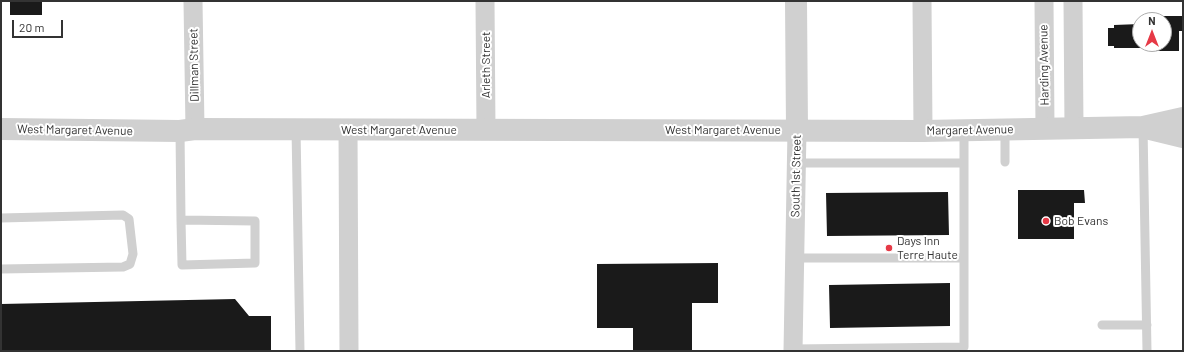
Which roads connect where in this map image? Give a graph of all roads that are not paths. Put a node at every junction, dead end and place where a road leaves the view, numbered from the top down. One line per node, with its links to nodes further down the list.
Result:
1 (193, 1): 14 (street, Dillman Street)
2 (485, 1): 15 (street, Arleth Street)
3 (796, 1): 16 (street, South 1st Street)
4 (922, 1): 19 (street)
5 (1044, 1): 13 (street, Harding Avenue)
6 (1074, 1): 9 (street)
7 (1183, 118): 8 (street, Margaret Avenue)
8 (1143, 127): 9 (street, Margaret Avenue); 20 (street, Margaret Avenue); 29 (lane)
9 (1074, 128): 13 (street, Margaret Avenue)
10 (1, 129): 14 (street, West Margaret Avenue)
11 (296, 129): 12 (street, West Margaret Avenue); 14 (street, West Margaret Avenue); 32 (lane)
12 (348, 129): 15 (street, West Margaret Avenue); 33 (street)
13 (1044, 129): 18 (street, Margaret Avenue)
14 (187, 130): 25 (lane)
15 (486, 130): 16 (street, West Margaret Avenue)
16 (797, 130): 19 (street, Margaret Avenue); 22 (street, South 1st Street)
17 (964, 130): 18 (street, Margaret Avenue); 19 (street, Margaret Avenue); 23 (lane)
18 (1006, 130): 21 (lane)
19 (922, 131)
20 (1183, 137)
21 (1005, 162)
22 (797, 163): 23 (lane); 26 (street, South 1st Street)
23 (964, 163): 27 (lane)
24 (1, 218): 28 (lane)
25 (181, 220): 25 (lane)
26 (795, 258): 27 (lane); 31 (street, South 1st Street)
27 (964, 258): 31 (lane)
28 (1, 269)
29 (1147, 324): 30 (lane); 34 (lane)
30 (1102, 325)
31 (793, 350)
32 (300, 351)
33 (349, 351)
34 (1147, 351)

